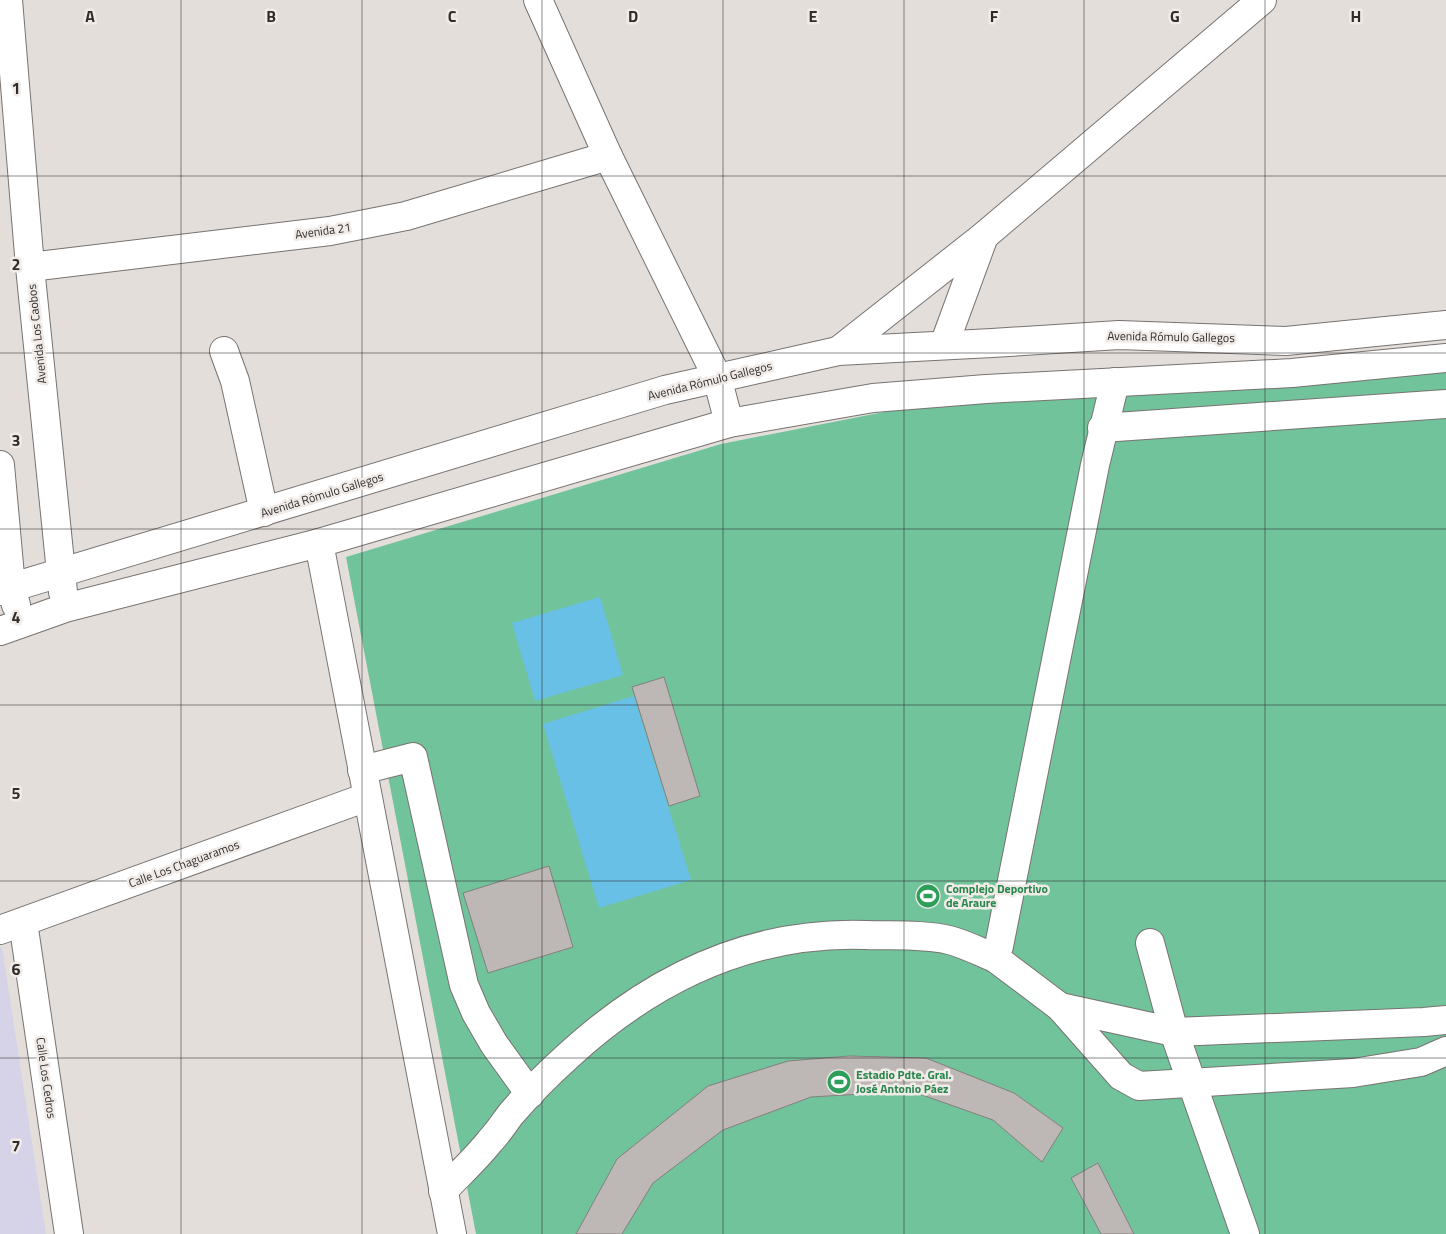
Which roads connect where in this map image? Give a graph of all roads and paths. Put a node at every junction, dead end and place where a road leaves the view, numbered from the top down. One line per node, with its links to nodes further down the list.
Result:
1 (8, 0): 6 (street, Avenida Los Caobos)
2 (538, 0): 4 (street)
3 (1262, 0): 5 (street)
4 (608, 156): 6 (street, Avenida 21); 12 (street)
5 (984, 236): 8 (street); 10 (street)
6 (30, 267): 20 (street, Avenida Los Caobos)
7 (1446, 325): 8 (street, Avenida Rómulo Gallegos)
8 (944, 345): 10 (street, Avenida Rómulo Gallegos)
9 (224, 351): 18 (street)
10 (838, 351): 12 (street, Avenida Rómulo Gallegos)
11 (1446, 358): 13 (street)
12 (716, 377): 15 (street); 18 (street, Avenida Rómulo Gallegos)
13 (1114, 382): 15 (street); 16 (street)
14 (1446, 404): 16 (street)
15 (729, 423): 19 (street)
16 (1102, 428): 28 (street)
17 (0, 465): 21 (street)
18 (264, 512): 20 (street, Avenida Rómulo Gallegos)
19 (319, 543): 22 (street); 24 (street)
20 (61, 574): 21 (street, Avenida Rómulo Gallegos); 22 (street, Avenida Los Caobos)
21 (6, 589): 23 (street)
22 (66, 608): 23 (street)
23 (11, 627)
24 (362, 770): 25 (street); 34 (street)
25 (367, 797): 26 (street, Calle Los Chaguaramos); 35 (street)
26 (12, 926): 36 (street, Calle Los Cedros)
27 (1150, 943): 31 (street)
28 (995, 958): 29 (street); 34 (street)
29 (1060, 1008): 31 (street); 33 (street)
30 (1446, 1020): 31 (street)
31 (1174, 1032): 33 (street)
32 (1446, 1051): 33 (street)
33 (1192, 1082): 38 (street)
34 (530, 1094): 35 (street)
35 (444, 1191): 37 (street)
36 (68, 1234)
37 (452, 1234)
38 (1245, 1234)

